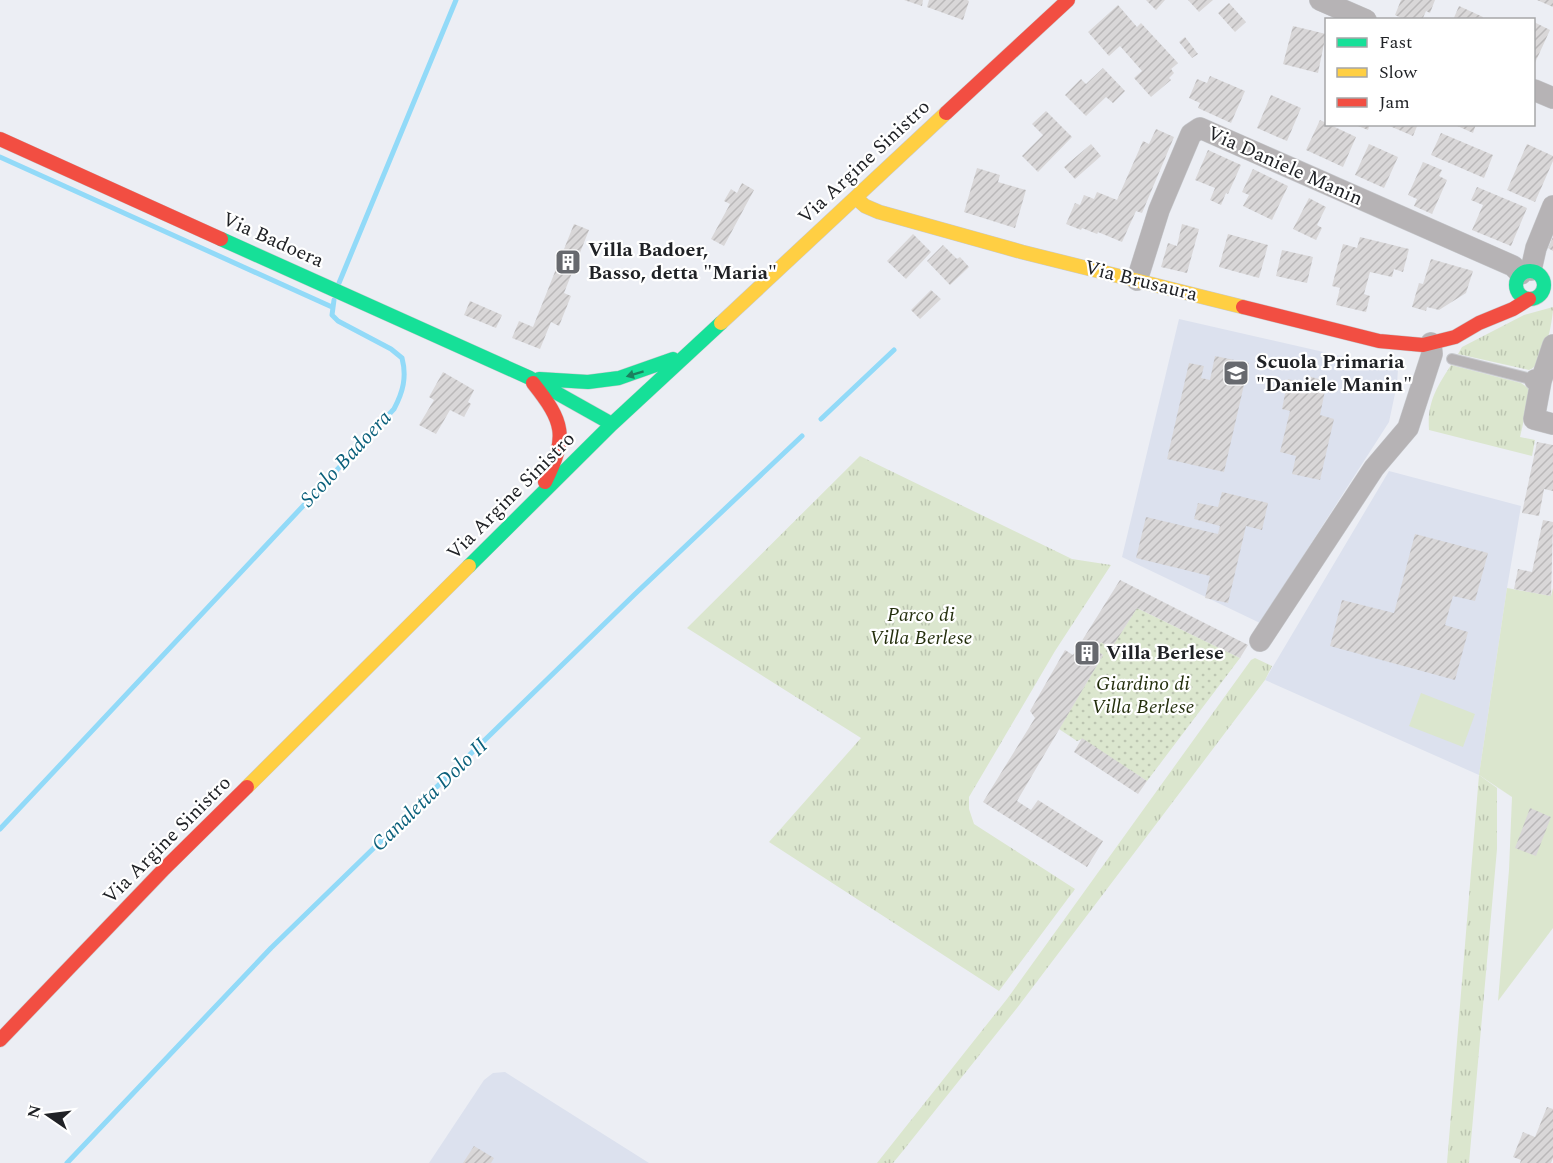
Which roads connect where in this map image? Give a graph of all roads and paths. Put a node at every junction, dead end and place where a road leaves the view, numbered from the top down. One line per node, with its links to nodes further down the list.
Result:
1 (1068, 0): 7 (main road, Via Argine Sinistro)
2 (1320, 0): 3 (street)
3 (1361, 18)
4 (1535, 91): 5 (street)
5 (1553, 98)
6 (0, 139): 17 (main road, Via Badoera)
7 (856, 198): 10 (main road, Via Brusaura); 15 (main road, Via Argine Sinistro)
8 (1553, 206): 9 (street)
9 (1533, 276): 10 (street, Via Daniele Manin); 11 (main road); 11 (main road); 12 (main road, Via Brusaura)
10 (1137, 280): 13 (main road, Via Brusaura)
11 (1540, 298): 12 (main road, Via Brusaura)
12 (1481, 322): 13 (main road, Via Brusaura)
13 (1431, 343): 22 (street)
14 (1553, 345): 18 (street)
15 (689, 353): 17 (main road, Via Badoera, one-way to 17); 19 (main road, Via Argine Sinistro)
16 (1452, 359): 18 (lane)
17 (530, 378): 19 (main road, Via Badoera); 21 (main road, Via Badoera)
18 (1538, 381): 20 (street)
19 (612, 424): 21 (main road, Via Argine Sinistro)
20 (1553, 424)
21 (536, 499): 23 (main road, Via Argine Sinistro)
22 (1260, 641)
23 (0, 1040)

